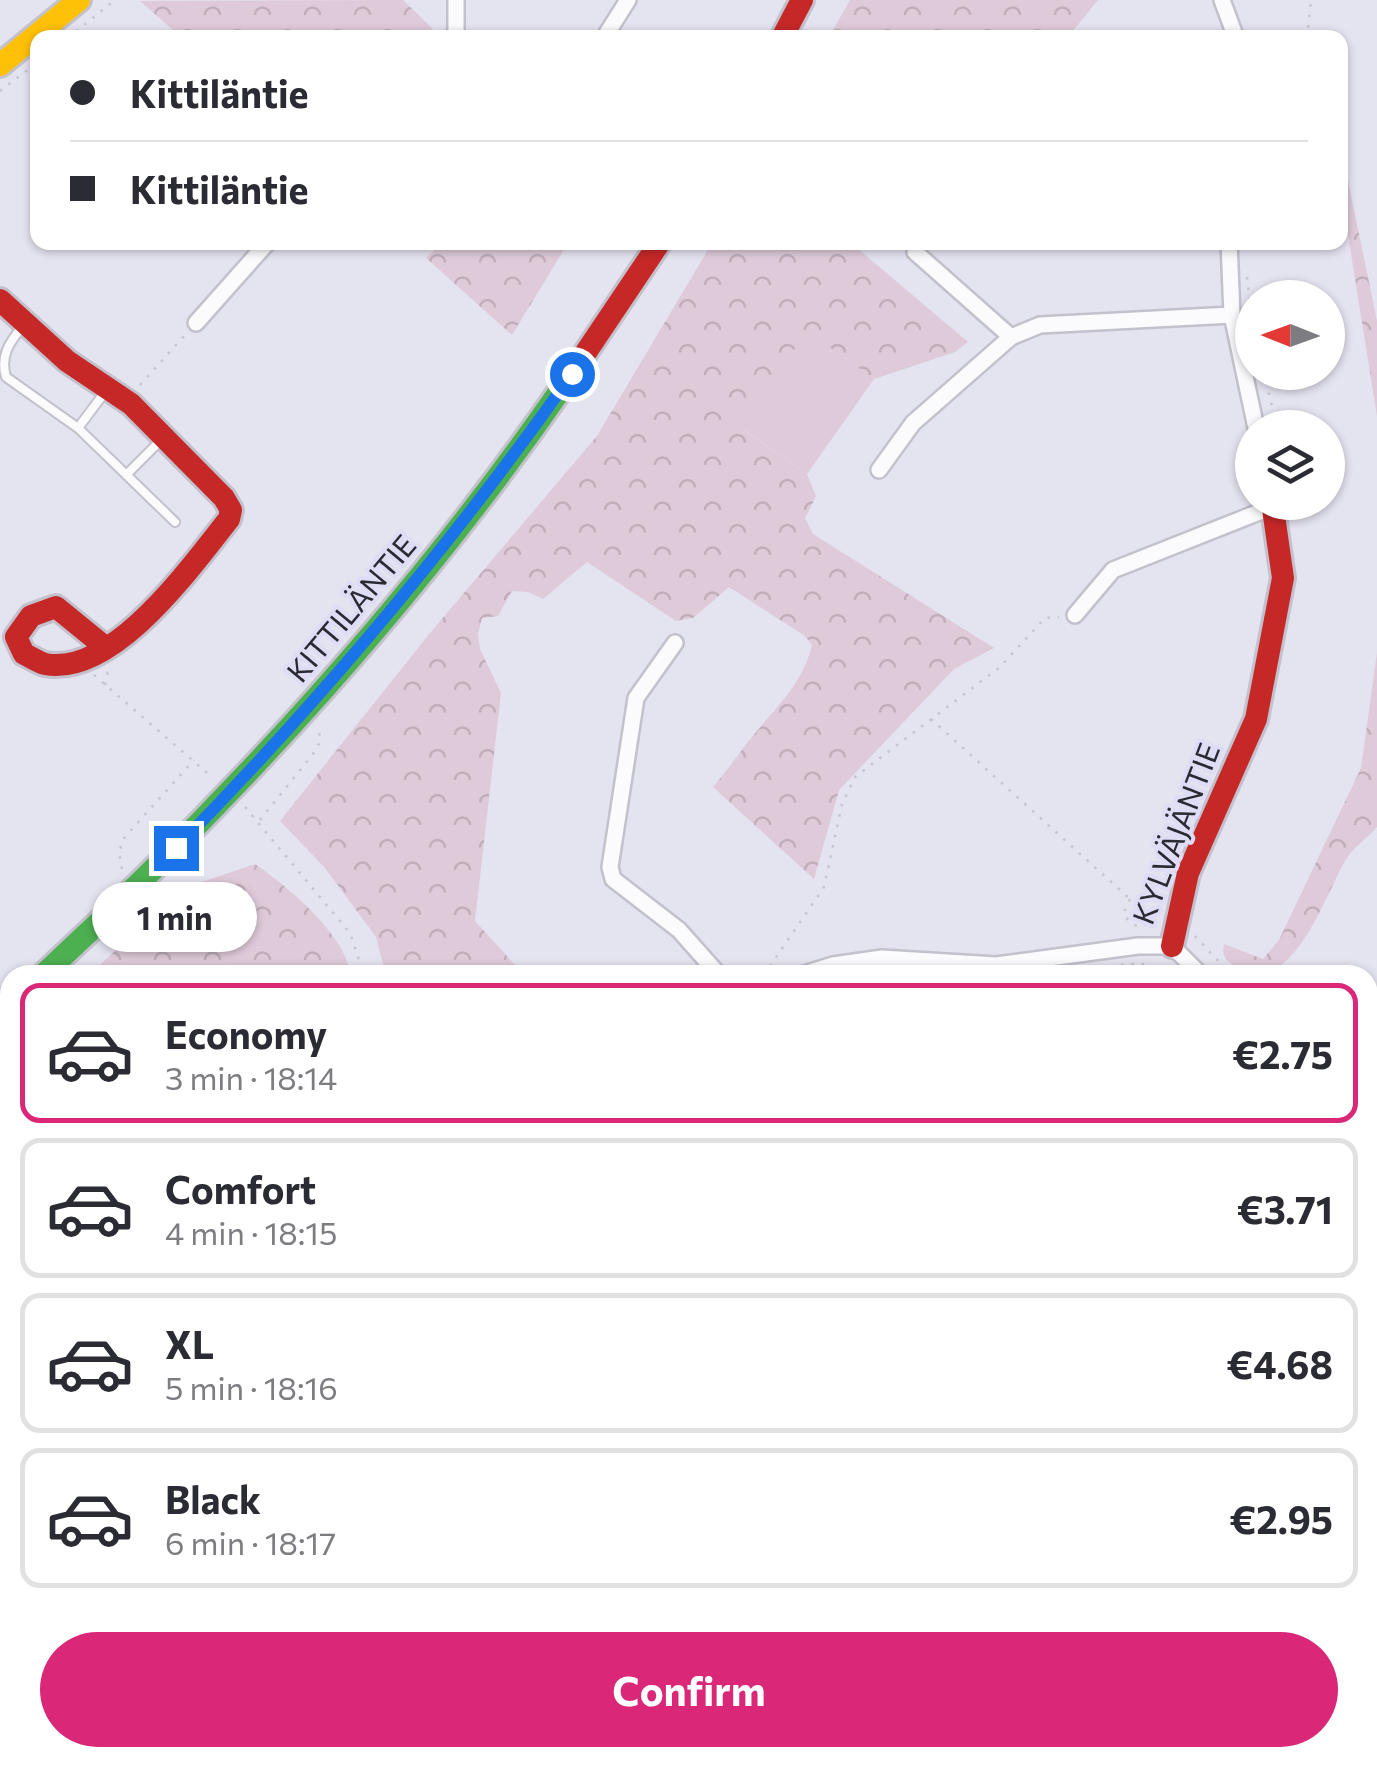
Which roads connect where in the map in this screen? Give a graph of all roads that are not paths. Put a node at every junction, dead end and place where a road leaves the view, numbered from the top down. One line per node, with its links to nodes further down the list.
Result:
1 (79, 0): 6 (street)
2 (456, 0): 7 (street)
3 (628, 0): 8 (street)
4 (802, 0): 9 (street)
5 (1222, 0): 10 (street)
6 (43, 30)
7 (457, 30)
8 (609, 30)
9 (786, 30)
10 (1233, 30)
11 (30, 40): 12 (street)
12 (0, 65)
13 (261, 250): 19 (street)
14 (655, 250): 35 (street, KITTILÄNTIE)
15 (1230, 250): 18 (street)
16 (915, 252): 21 (street)
17 (0, 300): 20 (street)
18 (1232, 315): 21 (street); 23 (street)
19 (196, 323)
20 (24, 325): 22 (street); 24 (lane)
21 (1010, 337): 26 (street)
22 (109, 386): 24 (lane); 25 (street)
23 (1252, 410)
24 (78, 428): 27 (lane)
25 (163, 438): 27 (lane); 33 (street)
26 (879, 470)
27 (127, 474): 30 (lane)
28 (1235, 520): 31 (street)
29 (1274, 520): 34 (street, KYLVÄJÄNTIE)
30 (175, 522)
31 (1075, 615)
32 (675, 644): 36 (street)
33 (107, 646): 33 (street)
34 (1172, 946): 39 (street, KYLVÄJÄNTIE); 40 (street)
35 (53, 965)
36 (711, 965)
37 (830, 965): 38 (street, KYLVÄJÄNTIE)
38 (948, 965)
39 (1026, 965)
40 (1191, 965)

